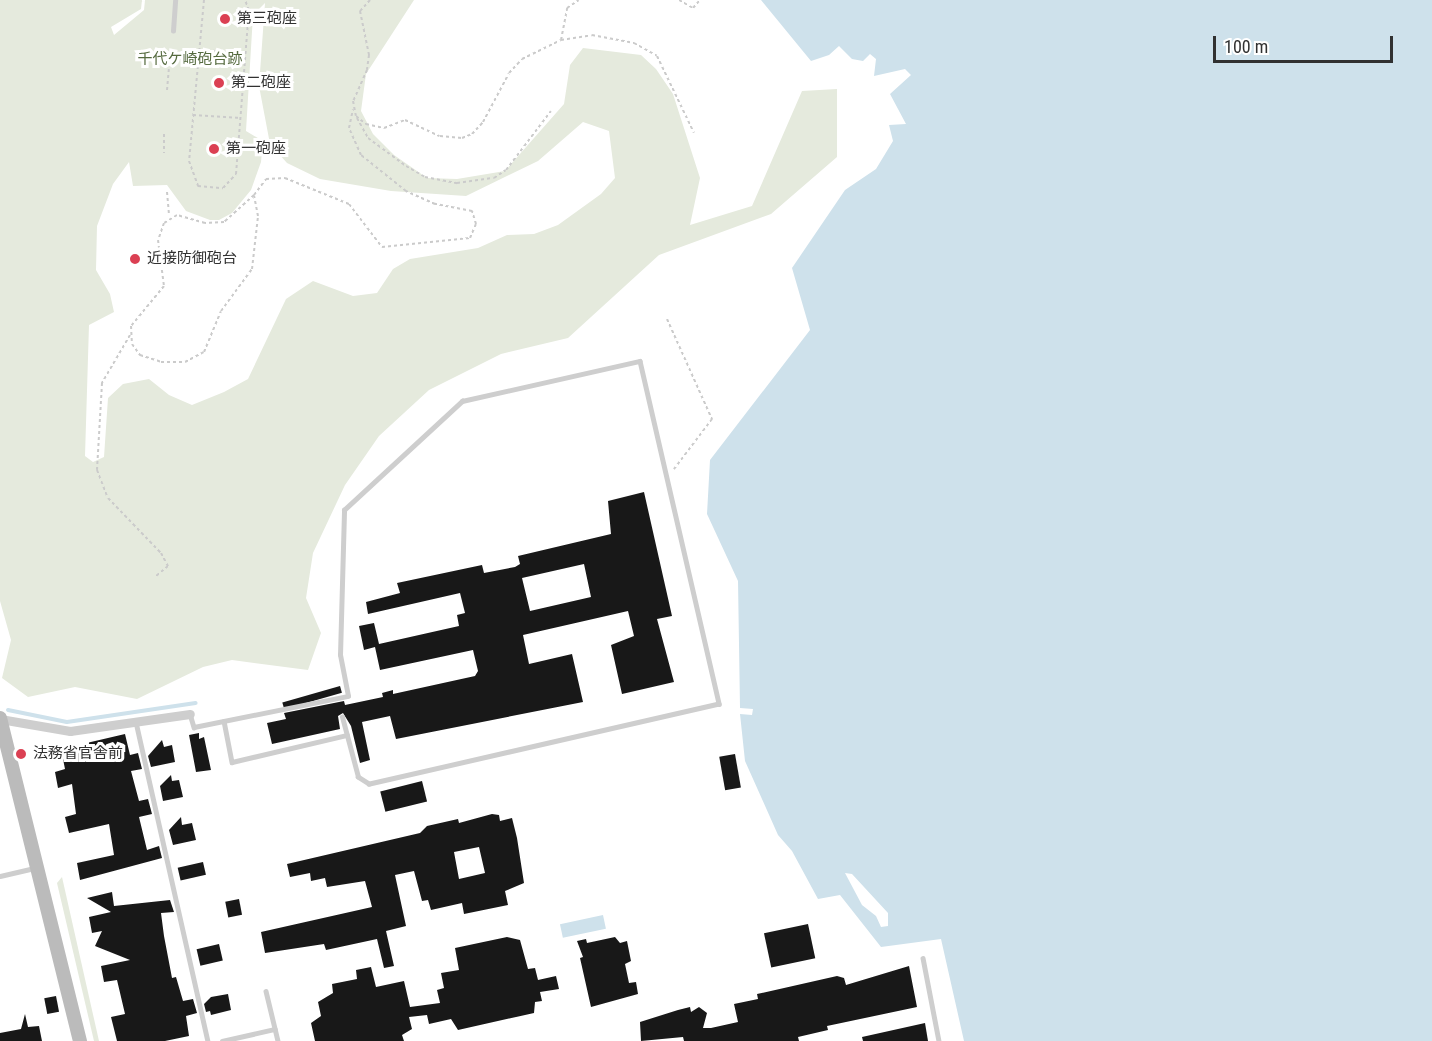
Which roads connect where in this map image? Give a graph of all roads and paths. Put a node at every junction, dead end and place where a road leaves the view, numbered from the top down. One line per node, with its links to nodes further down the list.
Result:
1 (175, 0): 8 (lane)
2 (204, 0): 10 (path)
3 (244, 0): 11 (path)
4 (370, 0): 14 (path)
5 (579, 0): 9 (path)
6 (679, 0): 7 (path)
7 (700, 0)
8 (173, 31)
9 (561, 40): 17 (path); 19 (path)
10 (200, 50): 11 (path); 16 (path)
11 (246, 53): 18 (path)
12 (169, 69): 13 (path)
13 (167, 90)
14 (353, 109): 17 (path); 23 (path)
15 (551, 111): 17 (path)
16 (194, 115): 18 (path); 18 (path)
17 (356, 116)
18 (241, 118)
19 (694, 133)
20 (164, 134): 21 (path)
21 (164, 153)
22 (167, 192): 24 (path)
23 (254, 195): 24 (path); 26 (path)
24 (169, 218): 26 (path)
25 (667, 319): 27 (path)
26 (130, 335): 28 (path)
27 (667, 478): 32 (lane); 34 (lane)
28 (156, 576)
29 (190, 714): 32 (lane); 33 (street)
30 (342, 717): 34 (lane)
31 (0, 718): 33 (street); 35 (street)
32 (224, 721): 34 (lane)
33 (136, 722): 41 (lane)
34 (346, 735)
35 (40, 867): 36 (lane); 40 (street)
36 (0, 876)
37 (924, 958): 44 (lane)
38 (266, 991): 39 (lane)
39 (275, 1029): 42 (lane); 43 (lane)
40 (80, 1041)
41 (208, 1041)
42 (222, 1041)
43 (278, 1041)
44 (939, 1041)

